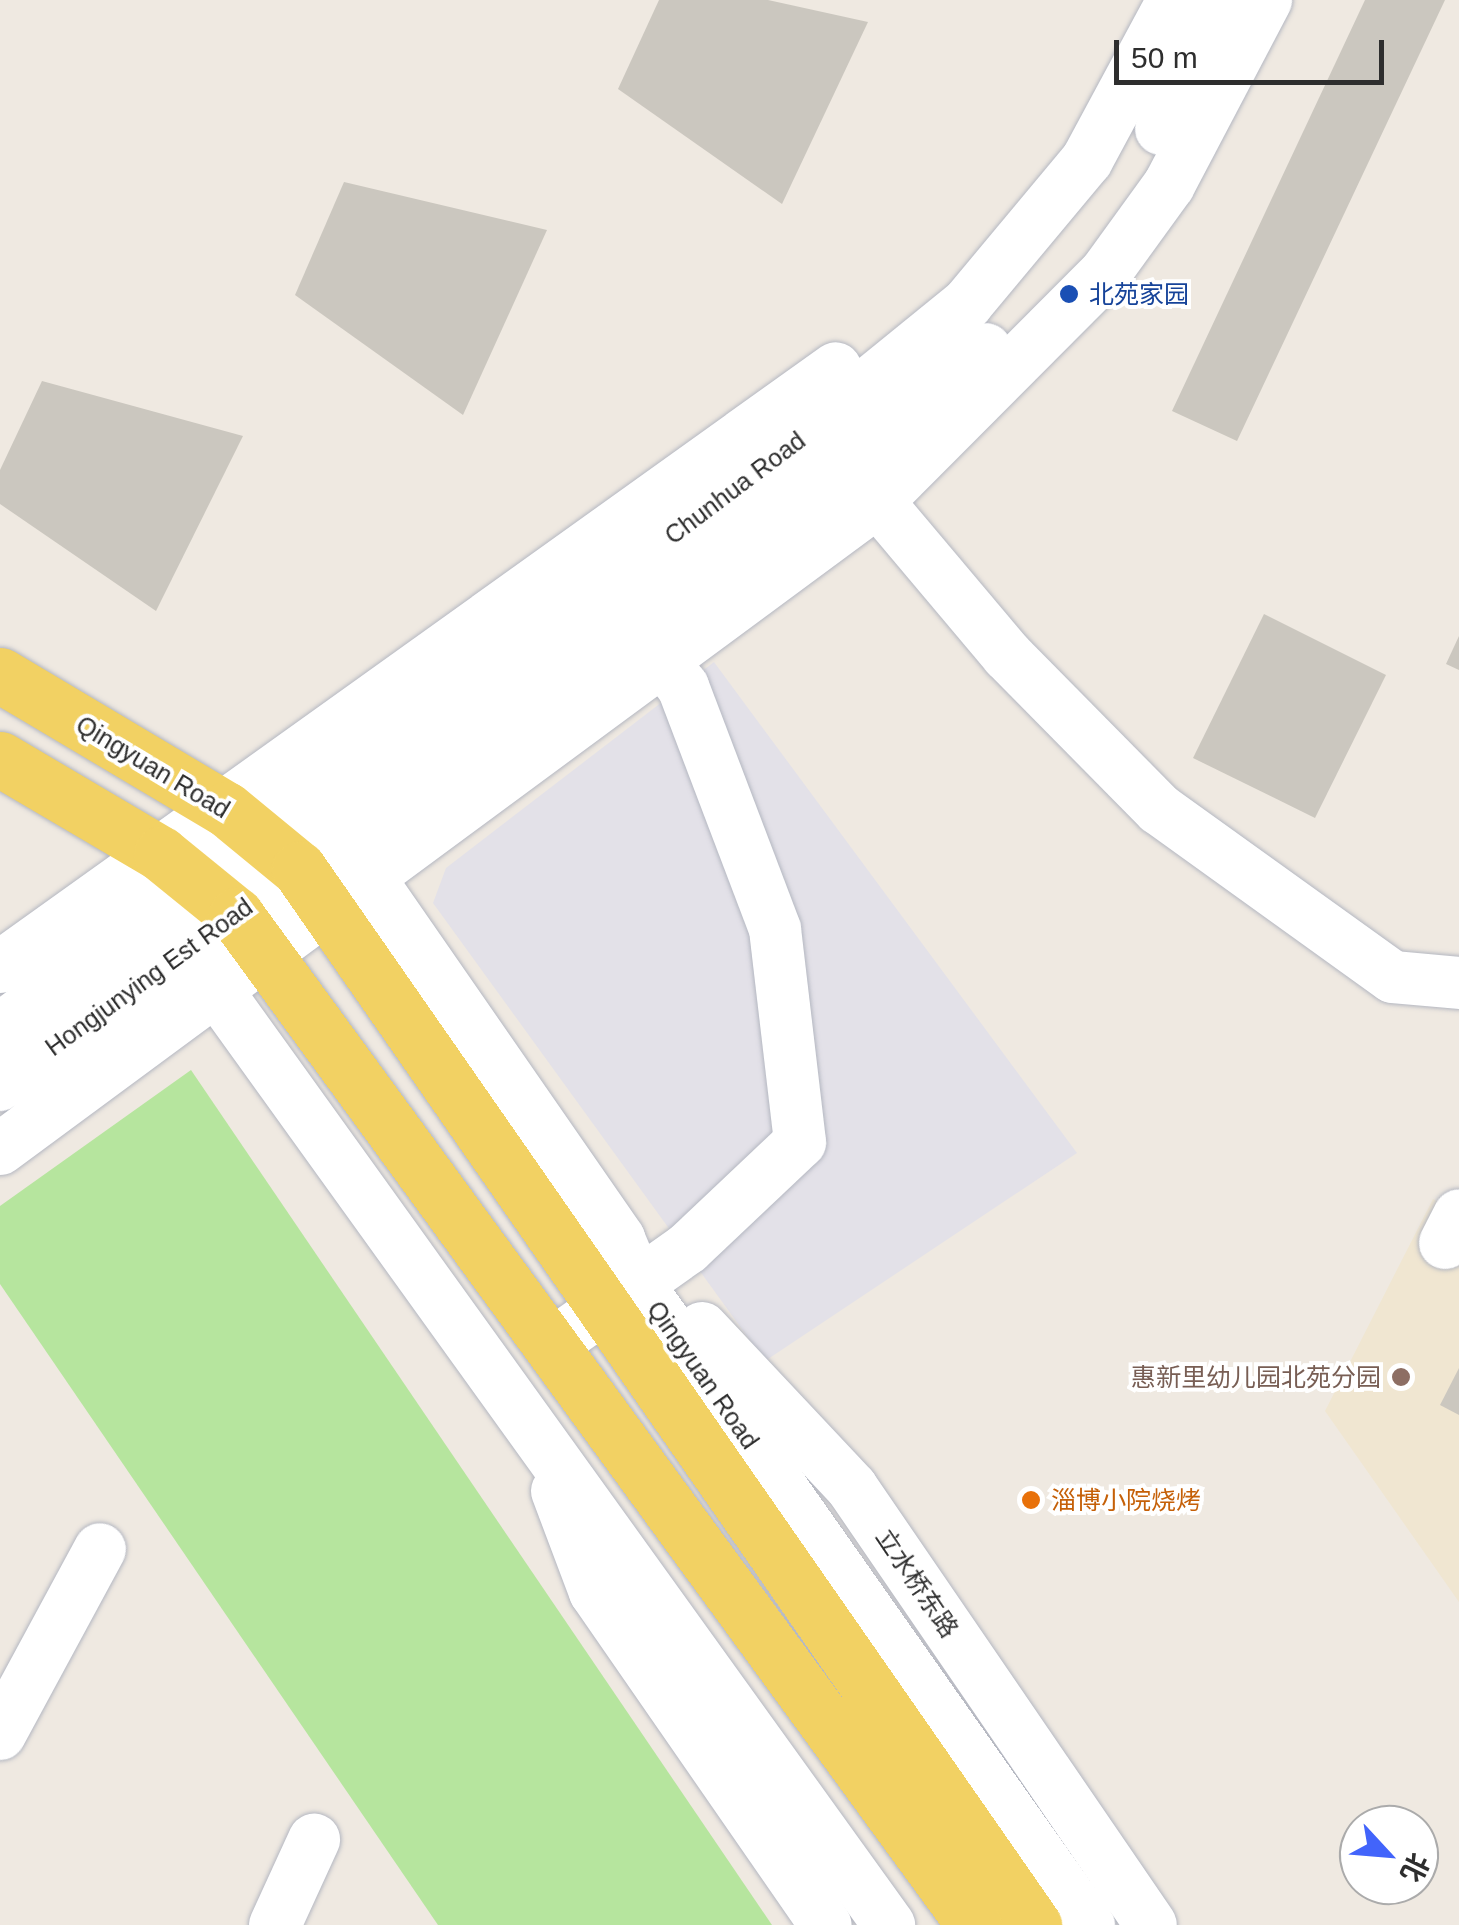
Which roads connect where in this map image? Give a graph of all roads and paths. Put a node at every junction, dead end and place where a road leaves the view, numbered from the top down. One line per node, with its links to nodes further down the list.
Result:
1 (1138, 0): 10 (street)
2 (1173, 0): 10 (street, Chunhua Road)
3 (1224, 0): 5 (street, Chunhua Road)
4 (1266, 0): 5 (street)
5 (862, 483): 6 (street, Chunhua Road); 7 (street); 14 (street)
6 (632, 621): 7 (street); 10 (street, Chunhua Road)
7 (663, 663): 11 (street); 20 (street)
8 (0, 675): 10 (main road, Qingyuan Road)
9 (0, 759): 12 (main road)
10 (278, 856): 11 (street); 12 (street); 12 (street, Chunhua Road); 20 (main road, Qingyuan Road)
11 (370, 879): 20 (street, Qingyuan Road)
12 (215, 902): 13 (street); 15 (street); 16 (street, Hongjunying Est Road); 17 (street, Hongjunying Est Road); 19 (main road)
13 (0, 967)
14 (1459, 983)
15 (220, 988): 18 (street); 22 (street)
16 (0, 1029)
17 (0, 1085)
18 (0, 1150)
19 (456, 1206): 21 (main road); 22 (street)
20 (620, 1296): 21 (street); 30 (main road, Qingyuan Road); 31 (street, Qingyuan Road); 32 (street, 立水桥东路)
21 (554, 1343): 29 (main road)
22 (532, 1424): 27 (street); 28 (street)
23 (100, 1549): 24 (street)
24 (0, 1734)
25 (314, 1840): 26 (street)
26 (275, 1925)
27 (826, 1925)
28 (889, 1925)
29 (974, 1925)
30 (1034, 1925)
31 (1089, 1925)
32 (1151, 1925)

